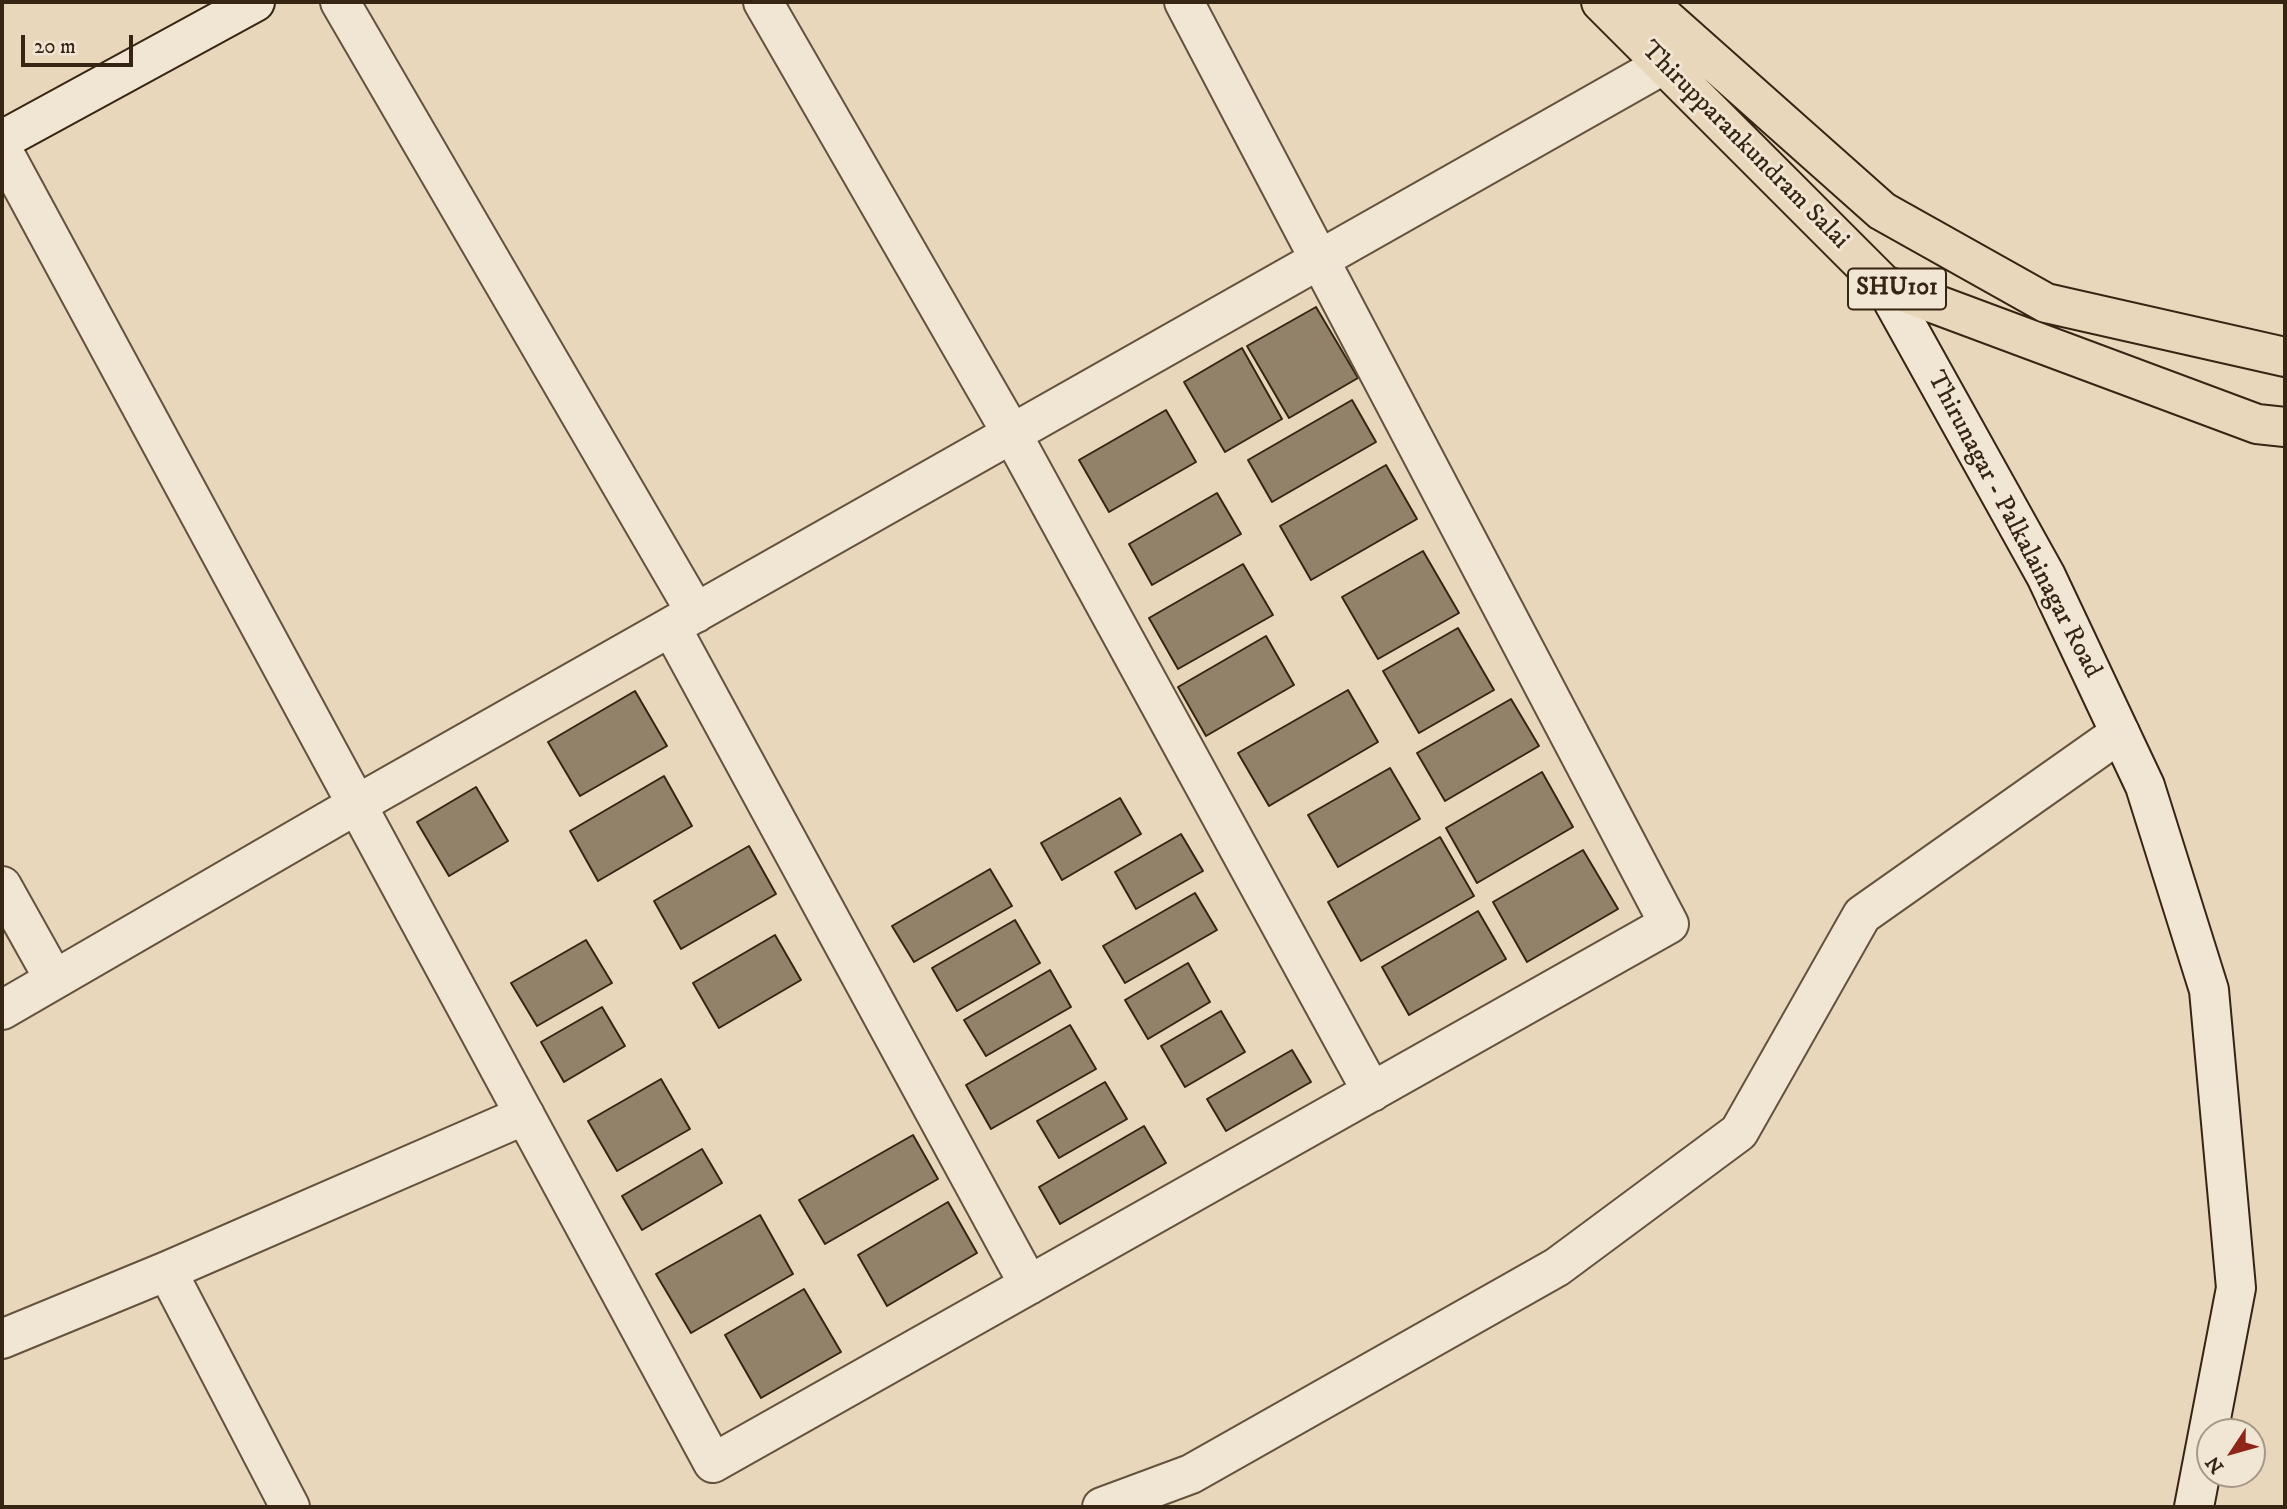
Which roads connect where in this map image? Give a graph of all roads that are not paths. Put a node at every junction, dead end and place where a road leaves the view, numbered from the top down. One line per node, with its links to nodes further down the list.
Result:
1 (255, 2): 8 (street)
2 (340, 2): 15 (street)
3 (763, 2): 14 (street)
4 (1184, 2): 10 (street)
5 (1601, 2): 7 (main road, Thirupparankundram Salai / SHU101)
6 (1647, 2): 12 (main road, Thirupparankundram Salai / SHU101)
7 (1663, 65): 10 (street); 11 (main road, Thirupparankundram Salai / SHU101)
8 (2, 140)
9 (2, 149): 17 (street)
10 (1320, 260): 14 (street); 21 (street)
11 (1884, 285): 13 (main road, Thirupparankundram Salai / SHU101); 16 (street, Thirunagar - Palkalainagar Road)
12 (2285, 357)
13 (2285, 426)
14 (1012, 434): 15 (street); 21 (street)
15 (683, 620): 17 (street); 24 (street)
16 (2120, 733): 27 (street); 28 (street, Thirunagar - Palkalainagar Road)
17 (356, 805): 19 (street); 22 (street)
18 (2, 886): 19 (street)
19 (54, 979): 20 (street)
20 (2, 1010)
21 (1372, 1092): 24 (street)
22 (525, 1115): 23 (street); 24 (street)
23 (167, 1271): 25 (street); 26 (street)
24 (1029, 1285)
25 (2, 1339)
26 (290, 1507)
27 (1102, 1507)
28 (2194, 1507)

